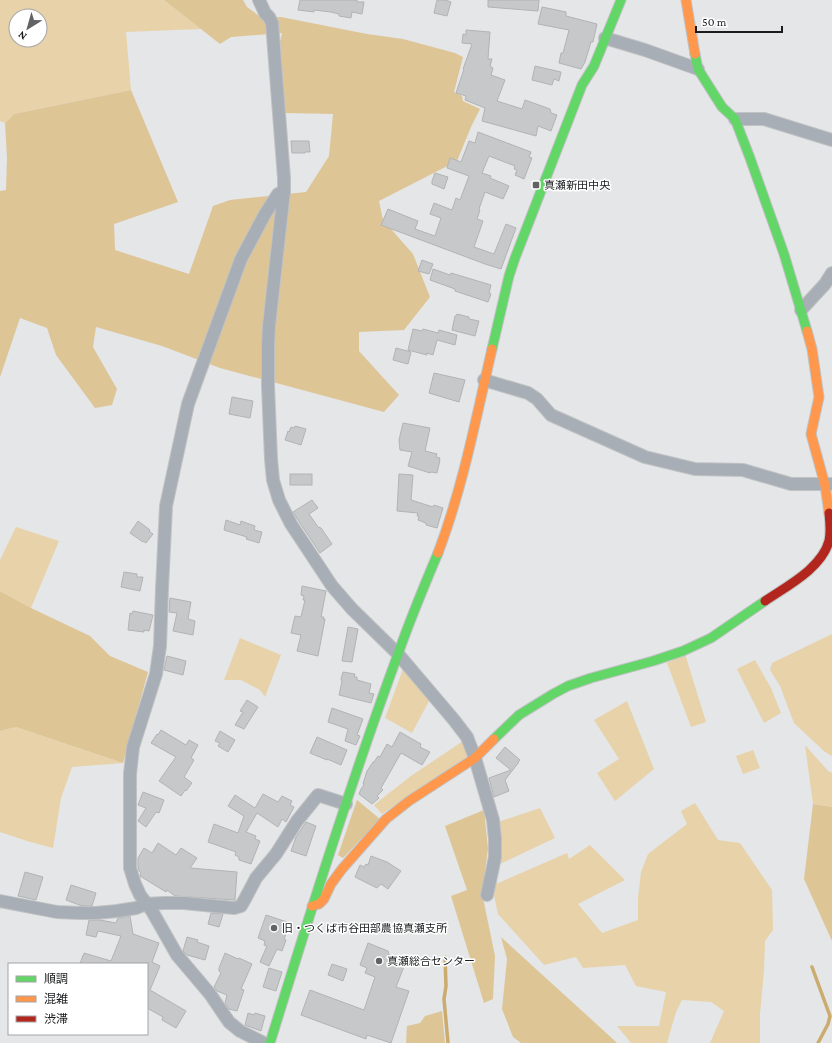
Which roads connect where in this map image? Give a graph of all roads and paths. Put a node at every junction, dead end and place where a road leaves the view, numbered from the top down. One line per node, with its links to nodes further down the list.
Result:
1 (259, 0): 8 (street)
2 (686, 0): 5 (street)
3 (620, 1): 4 (street)
4 (605, 38): 5 (street); 11 (street)
5 (698, 69): 6 (street)
6 (735, 119): 7 (street); 10 (street)
7 (832, 140)
8 (284, 191): 13 (street); 18 (street)
9 (832, 272): 10 (street)
10 (801, 310): 12 (street)
11 (484, 380): 12 (street); 13 (street)
12 (828, 484): 14 (street)
13 (398, 654): 14 (street); 15 (street)
14 (475, 758): 16 (street); 19 (street)
15 (346, 804): 18 (street); 19 (street)
16 (487, 895)
17 (0, 901): 18 (street)
18 (146, 904): 20 (street)
19 (312, 906): 21 (street)
20 (264, 1043)
21 (270, 1043)

